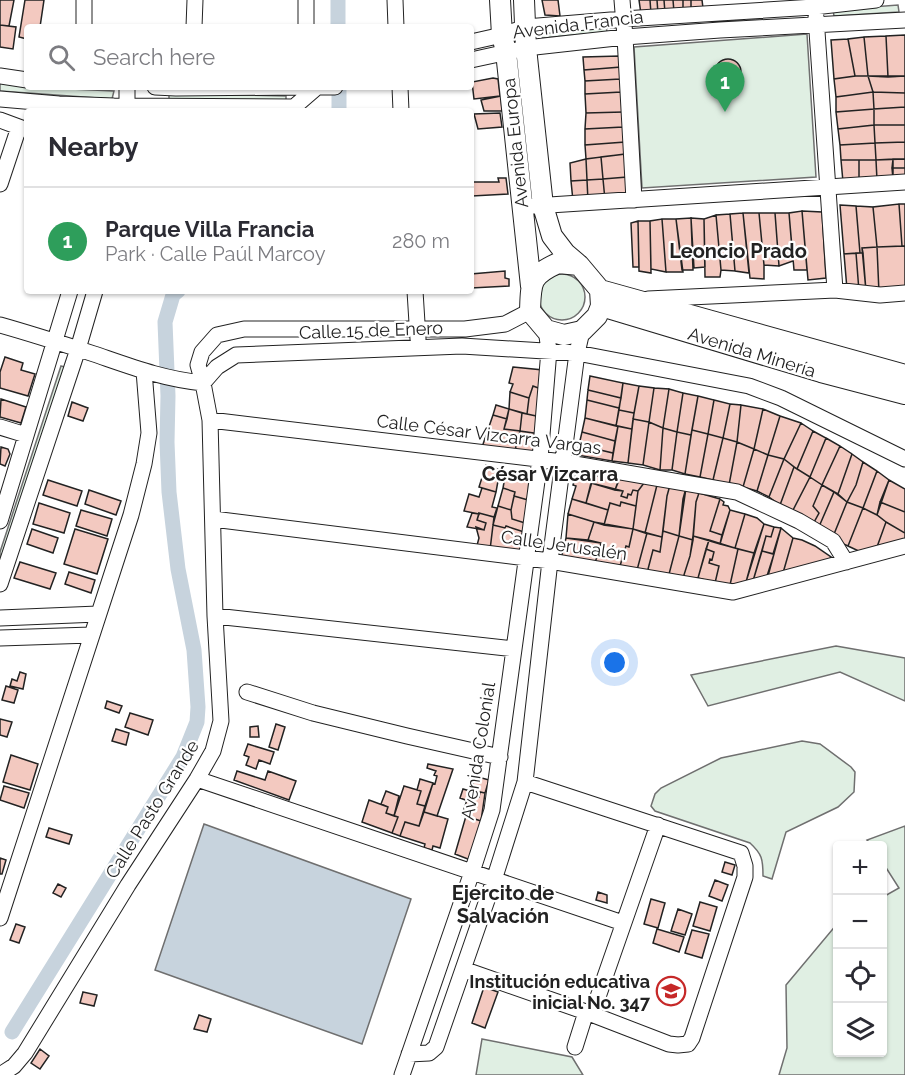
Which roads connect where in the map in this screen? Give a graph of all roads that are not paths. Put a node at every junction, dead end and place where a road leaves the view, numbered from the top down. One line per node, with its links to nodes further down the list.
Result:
1 (84, 0): 13 (street)
2 (195, 0): 14 (street)
3 (306, 0): 15 (street)
4 (395, 0): 16 (street)
5 (500, 0): 22 (main road, Avenida Europa)
6 (524, 0): 18 (main road, Avenida Europa)
7 (622, 0): 11 (street)
8 (876, 0): 9 (street, Avenida Francia)
9 (814, 3): 10 (street, Avenida Francia); 17 (street)
10 (719, 6): 11 (street, Avenida Francia); 19 (street)
11 (623, 19): 18 (street, Avenida Francia); 20 (street)
12 (905, 20): 17 (street, Avenida Francia)
13 (84, 24)
14 (194, 24)
15 (306, 24)
16 (396, 24)
17 (817, 25): 19 (street, Avenida Francia); 41 (street)
18 (526, 27): 22 (street, Avenida Francia); 23 (main road, Avenida Europa)
19 (720, 30): 20 (street, Avenida Francia)
20 (625, 38): 23 (street, Avenida Francia); 42 (street)
21 (474, 42): 22 (street, Avenida Francia)
22 (504, 44): 23 (street, Avenida Francia); 24 (street, Avenida Francia); 44 (main road, Avenida Europa)
23 (526, 48): 43 (main road, Avenida Europa)
24 (474, 59)
25 (0, 76): 26 (street)
26 (24, 80)
27 (126, 90): 34 (street)
28 (153, 90): 35 (street)
29 (239, 90): 31 (street)
30 (400, 90): 36 (street)
31 (307, 93): 35 (street)
32 (0, 99): 33 (street)
33 (112, 108)
34 (126, 108)
35 (150, 108)
36 (401, 108)
37 (0, 120): 38 (street)
38 (23, 129): 40 (street)
39 (905, 182): 41 (street)
40 (0, 184)
41 (827, 187): 42 (street); 47 (street)
42 (634, 200): 43 (street)
43 (543, 206): 44 (street); 45 (main road, Avenida Europa)
44 (522, 207): 46 (main road, Avenida Europa)
45 (579, 265): 46 (main road); 52 (main road)
46 (531, 286): 54 (main road)
47 (835, 290): 48 (street); 53 (street)
48 (905, 293)
49 (69, 294): 59 (street)
50 (94, 294): 61 (street)
51 (415, 294): 56 (street)
52 (600, 298): 53 (main road, Avenida Minería); 58 (main road); 67 (main road, Avenida Minería)
53 (637, 300): 65 (main road, Avenida Minería)
54 (530, 311): 56 (street, Calle 15 de Enero); 57 (main road)
55 (0, 325): 59 (street)
56 (417, 329): 60 (street); 66 (street, Calle 15 de Enero)
57 (546, 330): 58 (main road); 62 (street, Avenida Colonial)
58 (582, 331): 63 (street)
59 (55, 341): 61 (street); 70 (street)
60 (419, 348): 62 (street, Calle 15 de Enero); 66 (street, Calle 15 de Enero)
61 (78, 349): 64 (street); 80 (street)
62 (549, 350): 63 (street, Calle 15 de Enero); 71 (street, Avenida Colonial)
63 (578, 353): 72 (street, Calle 15 de Enero); 73 (street)
64 (150, 373): 66 (street); 81 (street)
65 (905, 375)
66 (203, 383): 68 (street, Calle Pasto Grande)
67 (905, 394)
68 (210, 420): 71 (street, Calle César Vizcarra Vargas); 74 (street, Calle Pasto Grande)
69 (0, 427): 70 (street)
70 (26, 435): 75 (street)
71 (540, 459): 73 (street, Calle César Vizcarra Vargas); 77 (street, Avenida Colonial)
72 (905, 459)
73 (563, 462): 78 (street); 79 (street, Calle César Vizcarra Vargas)
74 (213, 519): 77 (street, Calle Jerusalén); 82 (street, Calle Pasto Grande)
75 (0, 520)
76 (905, 546): 79 (street, Calle Jerusalén)
77 (527, 558): 78 (street, Calle Jerusalén); 86 (street, Avenida Colonial)
78 (550, 561): 79 (street, Calle Jerusalén); 89 (street)
79 (846, 562)
80 (0, 584)
81 (98, 614): 83 (street); 84 (street)
82 (215, 616): 86 (street); 91 (street, Calle Pasto Grande)
83 (0, 618)
84 (91, 635): 85 (street); 96 (street)
85 (0, 638)
86 (514, 649): 88 (street, Avenida Colonial)
87 (247, 692): 90 (street)
88 (507, 707): 89 (street); 90 (street, Avenida Colonial)
89 (533, 711): 92 (street)
90 (500, 757): 94 (street, Avenida Colonial)
91 (197, 779): 94 (street); 102 (street, Calle Pasto Grande)
92 (525, 782): 93 (street); 95 (street)
93 (658, 825): 97 (street); 99 (street)
94 (472, 872): 95 (street); 101 (street, Avenida Colonial)
95 (494, 880): 97 (street); 98 (street)
96 (0, 918)
97 (623, 923): 99 (street)
98 (463, 969): 99 (street); 101 (street)
99 (589, 1013): 100 (street)
100 (575, 1047)
101 (409, 1054): 103 (street, Avenida Colonial)
102 (0, 1075)
103 (402, 1075)

